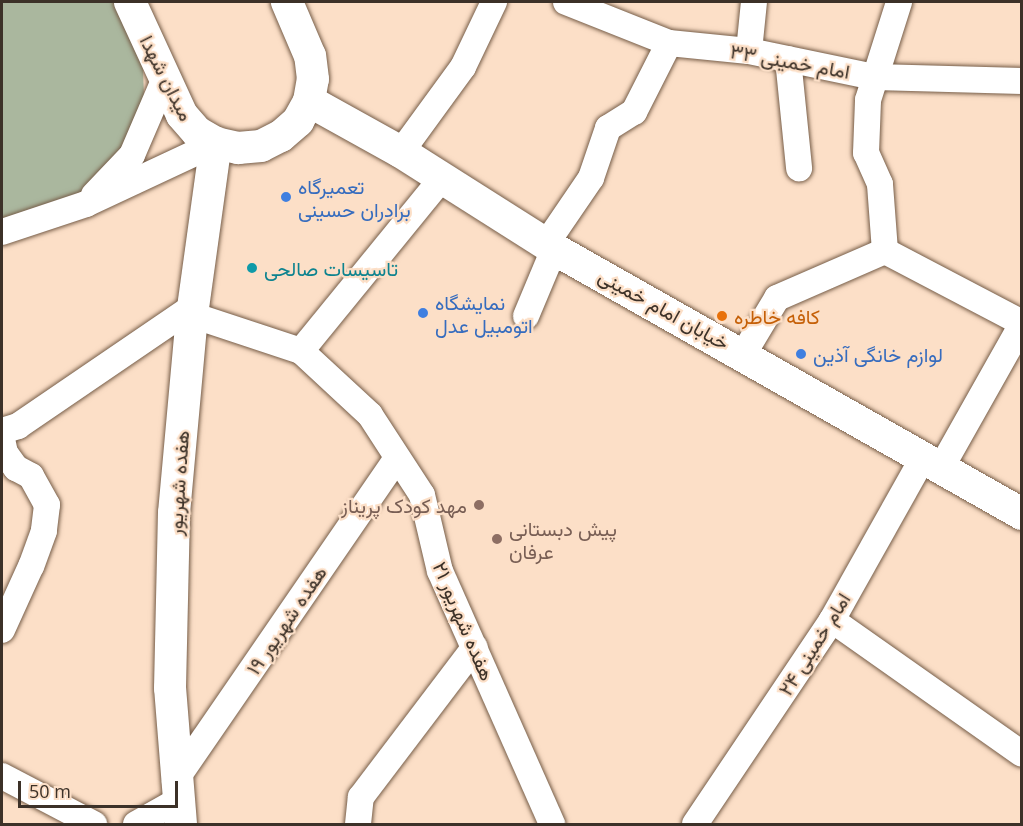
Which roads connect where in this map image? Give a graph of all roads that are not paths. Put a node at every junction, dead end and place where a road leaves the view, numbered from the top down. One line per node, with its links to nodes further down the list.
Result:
1 (130, 2): 11 (main road, میدان شهدا)
2 (287, 2): 13 (main road, میدان شهدا)
3 (494, 2): 15 (street)
4 (566, 2): 7 (street, امام خمینی ۳۳)
5 (754, 2): 8 (street)
6 (899, 2): 10 (street)
7 (669, 43): 8 (street, امام خمینی ۳۳); 20 (street)
8 (748, 51): 9 (street, امام خمینی ۳۳)
9 (788, 59): 10 (street, امام خمینی ۳۳); 16 (street)
10 (875, 77): 12 (street, امام خمینی ۳۳); 21 (street)
11 (165, 78): 14 (main road, میدان شهدا); 18 (street)
12 (1022, 81)
13 (309, 101): 14 (main road, میدان شهدا); 15 (main road, خیابان امام خمینی)
14 (216, 143): 18 (street); 22 (main road, هفده شهریور)
15 (401, 152): 17 (main road, خیابان امام خمینی)
16 (799, 168)
17 (442, 178): 20 (main road, خیابان امام خمینی); 25 (street)
18 (86, 204): 19 (street)
19 (2, 232)
20 (550, 246): 23 (street); 26 (main road, خیابان امام خمینی)
21 (885, 251): 24 (street); 26 (street)
22 (193, 311): 25 (street, هفده شهریور ۲۱); 27 (street); 37 (main road, هفده شهریور)
23 (526, 316)
24 (1022, 324): 30 (street, امام خمینی ۲۴)
25 (302, 351): 29 (street, هفده شهریور ۲۱)
26 (744, 353): 30 (main road, خیابان امام خمینی)
27 (2, 431)
28 (2, 439): 33 (street)
29 (396, 459): 34 (street, هفده شهریور ۲۱); 37 (street, هفده شهریور ۱۹)
30 (932, 463): 31 (main road, خیابان امام خمینی); 32 (street, امام خمینی ۲۴)
31 (1022, 514)
32 (832, 620): 35 (street); 42 (street, امام خمینی ۲۴)
33 (2, 630)
34 (475, 647): 40 (street); 41 (street, هفده شهریور ۲۱)
35 (1022, 754)
36 (2, 776): 38 (street)
37 (177, 809): 39 (street)
38 (94, 825)
39 (136, 825)
40 (358, 825)
41 (552, 825)
42 (695, 825)

